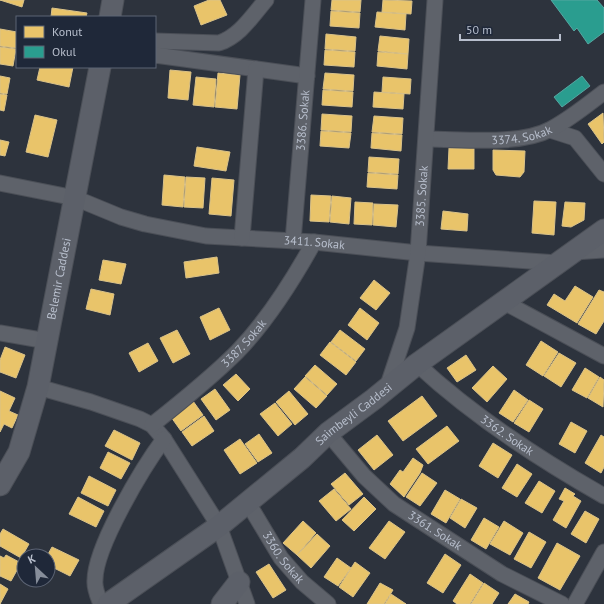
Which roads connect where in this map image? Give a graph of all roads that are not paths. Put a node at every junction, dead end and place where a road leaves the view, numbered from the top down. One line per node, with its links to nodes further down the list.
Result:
1 (113, 0): 5 (main road)
2 (266, 0): 6 (street)
3 (313, 0): 10 (street, 3386. Sokak)
4 (435, 0): 13 (street, 3385. Sokak)
5 (110, 16)
6 (156, 41)
7 (156, 55): 9 (street)
8 (100, 68): 16 (main road, Belemir Caddesi)
9 (256, 69): 10 (street); 18 (street)
10 (307, 76): 19 (street, 3386. Sokak)
11 (604, 92): 12 (street, 3374. Sokak)
12 (550, 130): 13 (street, 3374. Sokak); 14 (street)
13 (427, 138): 22 (street, 3385. Sokak)
14 (604, 174)
15 (0, 183): 16 (street, 3411. Sokak)
16 (75, 198): 18 (street, 3411. Sokak); 26 (main road, Belemir Caddesi)
17 (604, 230): 23 (main road, Saimbeyli Caddesi)
18 (242, 238): 19 (street, 3411. Sokak)
19 (293, 241): 20 (street, 3411. Sokak)
20 (314, 242): 22 (street, 3411. Sokak); 31 (street, 3387. Sokak)
21 (604, 250): 23 (street, 3411. Sokak)
22 (418, 253): 23 (street, 3411. Sokak); 30 (street, 3385. Sokak)
23 (566, 258): 24 (main road, Saimbeyli Caddesi)
24 (504, 302): 27 (street); 28 (main road, Saimbeyli Caddesi)
25 (0, 332): 26 (street)
26 (47, 341): 29 (main road, Belemir Caddesi)
27 (604, 356)
28 (417, 364): 30 (main road, Saimbeyli Caddesi); 35 (street, 3362. Sokak)
29 (38, 387): 31 (street); 34 (main road, Belemir Caddesi)
30 (387, 388): 32 (main road, Saimbeyli Caddesi)
31 (152, 425): 33 (street)
32 (328, 433): 36 (main road, Saimbeyli Caddesi); 45 (street, 3361. Sokak)
33 (164, 439): 37 (street); 40 (street)
34 (0, 485)
35 (604, 496)
36 (248, 503): 37 (main road, Saimbeyli Caddesi); 44 (street, 3360. Sokak)
37 (219, 526): 39 (street); 41 (main road, Saimbeyli Caddesi)
38 (604, 552): 46 (street)
39 (240, 582): 42 (main road); 43 (street)
40 (101, 604)
41 (108, 604)
42 (222, 604)
43 (247, 604)
44 (328, 604)
45 (562, 604)
46 (576, 604)

